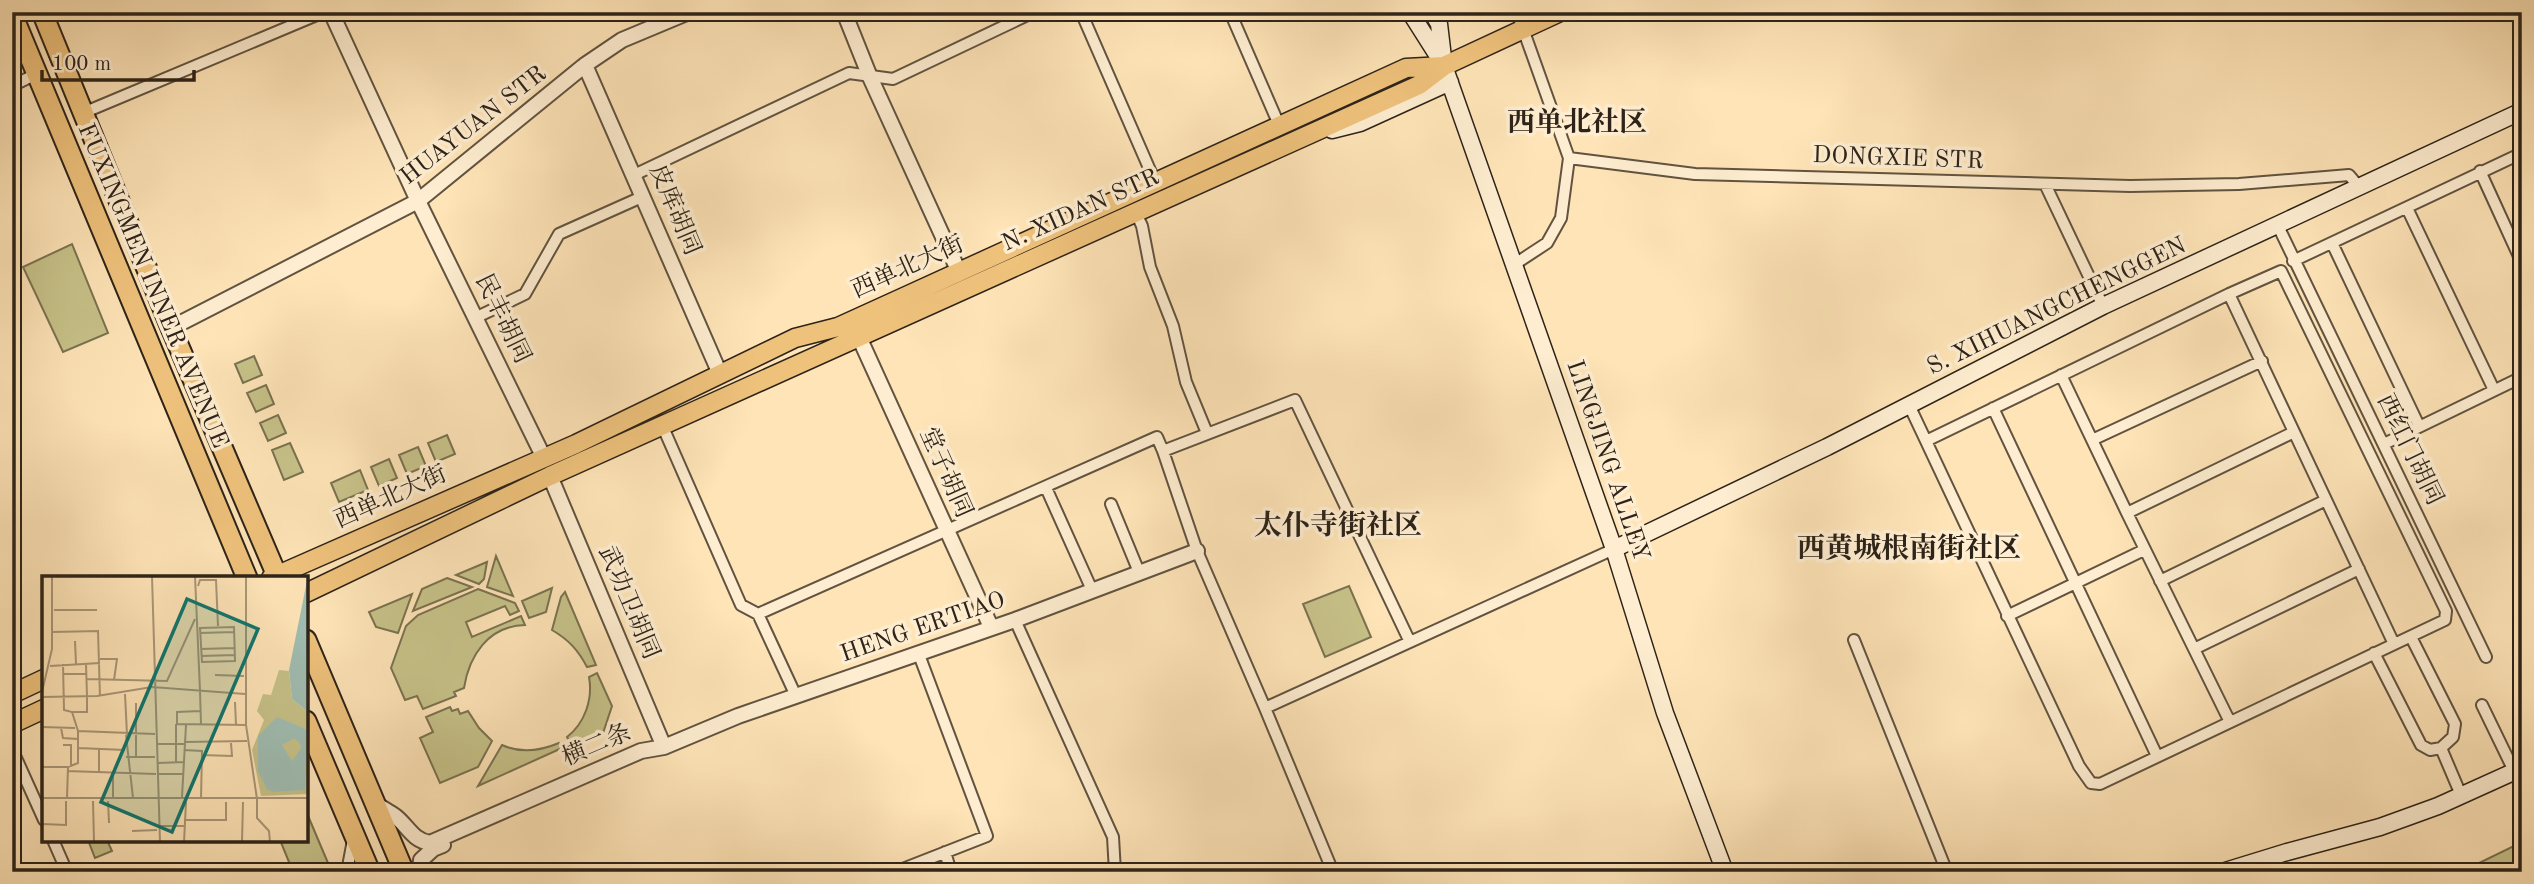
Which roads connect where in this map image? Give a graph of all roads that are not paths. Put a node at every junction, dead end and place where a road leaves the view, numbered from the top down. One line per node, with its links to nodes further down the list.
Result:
1 (42, 12): 21 (highway, FUXINGMEN INNER AVENUE)
2 (324, 12): 21 (street)
3 (331, 12): 31 (street, 民丰胡同)
4 (689, 12): 13 (street, HUAYUAN STR)
5 (845, 12): 18 (street)
6 (1034, 12): 18 (street)
7 (1081, 12): 27 (street)
8 (1230, 12): 22 (street)
9 (1410, 12): 17 (main road)
10 (1432, 12): 17 (main road)
11 (1560, 12): 14 (main road, 西单北大街)
12 (12, 14): 16 (highway, FUXINGMEN INNER AVENUE)
13 (656, 18): 15 (street, HUAYUAN STR)
14 (1520, 21): 17 (main road, 西单北大街); 24 (street)
15 (586, 65): 26 (street, 皮库胡同); 31 (street, HUAYUAN STR)
16 (38, 74): 19 (street); 72 (highway, FUXINGMEN INNER AVENUE)
17 (1447, 74): 22 (main road, 西单北大街); 33 (main road, N. XIDAN STR); 38 (main road, LINGJING ALLEY)
18 (870, 77): 26 (street); 39 (street)
19 (12, 86)
20 (2522, 111): 29 (main road, S. XIHUANGCHENGGEN)
21 (83, 113): 43 (highway, FUXINGMEN INNER AVENUE)
22 (1280, 127): 27 (main road, 西单北大街)
23 (2522, 153): 25 (street)
24 (1569, 158): 28 (street, DONGXIE STR); 38 (street)
25 (2480, 171): 32 (street); 37 (street)
26 (634, 174): 30 (street, 皮库胡同)
27 (1156, 184): 39 (main road, 西单北大街)
28 (2045, 184): 29 (street, DONGXIE STR); 41 (street)
29 (2359, 187): 34 (main road, S. XIHUANGCHENGGEN)
30 (644, 197): 42 (street); 46 (street, 皮库胡同)
31 (418, 201): 42 (street, 民丰胡同); 43 (street, HUAYUAN STR)
32 (2407, 208): 35 (street); 49 (street)
33 (1136, 213): 44 (main road, N. XIDAN STR); 55 (street)
34 (2278, 226): 36 (street, 西红门胡同); 41 (main road, S. XIHUANGCHENGGEN)
35 (2332, 243): 36 (street); 53 (street)
36 (2294, 261): 58 (street, 西红门胡同)
37 (2522, 263)
38 (1515, 264): 67 (main road, LINGJING ALLEY)
39 (959, 272): 46 (main road, 西单北大街)
40 (2229, 294): 45 (street); 47 (street); 83 (street)
41 (2103, 306): 50 (main road, S. XIHUANGCHENGGEN)
42 (477, 317): 60 (street, 民丰胡同)
43 (171, 328): 73 (highway, FUXINGMEN INNER AVENUE)
44 (859, 337): 52 (main road, 西单北大街); 66 (street, 堂子胡同)
45 (2262, 360): 54 (street); 56 (street)
46 (720, 374): 60 (main road, 西单北大街)
47 (2061, 375): 51 (street); 56 (street)
48 (2522, 377): 49 (street)
49 (2494, 390): 53 (street)
50 (1909, 405): 57 (street); 67 (main road, S. XIHUANGCHENGGEN)
51 (1993, 408): 57 (street); 76 (street)
52 (662, 425): 61 (main road, 西单北大街); 79 (street)
53 (2419, 426): 58 (street)
54 (2294, 432): 63 (street); 65 (street)
55 (1207, 433): 59 (street); 84 (street)
56 (2092, 440): 65 (street)
57 (1926, 441): 80 (street)
58 (2384, 444): 91 (street, 西红门胡同)
59 (1163, 451): 66 (street); 69 (street)
60 (544, 458): 74 (main road, 西单北大街)
61 (550, 476): 78 (main road, 西单北大街); 101 (street, 武功卫胡同)
62 (1048, 489): 77 (street)
63 (2326, 500): 70 (street); 75 (street)
64 (1111, 504): 71 (street)
65 (2127, 513): 68 (street)
66 (946, 532): 79 (street); 82 (street, 堂子胡同)
67 (1614, 549): 84 (street); 121 (main road, LINGJING ALLEY)
68 (2144, 550): 75 (street); 76 (street)
69 (1197, 551): 71 (street, HENG ERTIAO); 96 (street)
70 (2359, 569): 86 (street); 88 (street)
71 (1139, 572): 77 (street, HENG ERTIAO)
72 (246, 576)
73 (275, 576)
74 (277, 576)
75 (2160, 582): 88 (street)
76 (2075, 583): 80 (street); 104 (street)
77 (1092, 590): 81 (street, HENG ERTIAO)
78 (308, 592)
79 (758, 614): 94 (street)
80 (2007, 616): 104 (street)
81 (1015, 620): 82 (street, HENG ERTIAO); 119 (street)
82 (990, 627): 89 (street, HENG ERTIAO)
83 (2411, 637): 86 (street); 102 (street)
84 (1409, 640): 96 (street)
85 (1854, 640): 122 (street)
86 (2394, 644): 90 (street)
87 (308, 645): 107 (highway)
88 (2194, 649): 98 (street)
89 (918, 652): 94 (street, HENG ERTIAO); 111 (street)
90 (2374, 653): 98 (street); 102 (street)
91 (2486, 657)
92 (42, 680): 93 (main road)
93 (12, 694)
94 (796, 696): 101 (street, HENG ERTIAO)
95 (2482, 705): 105 (street)
96 (1265, 708): 120 (street)
97 (42, 710): 99 (main road)
98 (2230, 722): 104 (street)
99 (12, 724)
100 (308, 726): 109 (highway)
101 (664, 747): 107 (street, 横二条); 116 (street, 横二条)
102 (2441, 748): 106 (street)
103 (12, 749): 108 (street)
104 (2157, 756)
105 (2518, 769): 106 (main road)
106 (2461, 795): 123 (main road)
107 (376, 804): 115 (highway)
108 (42, 816)
109 (353, 834): 113 (street); 114 (highway)
110 (54, 842): 112 (street)
111 (945, 852): 117 (street); 118 (street)
112 (67, 872)
113 (347, 872)
114 (370, 872)
115 (404, 872)
116 (420, 872)
117 (895, 872)
118 (951, 872)
119 (1115, 872)
120 (1333, 872)
121 (1725, 872)
122 (1947, 872)
123 (2222, 872)

